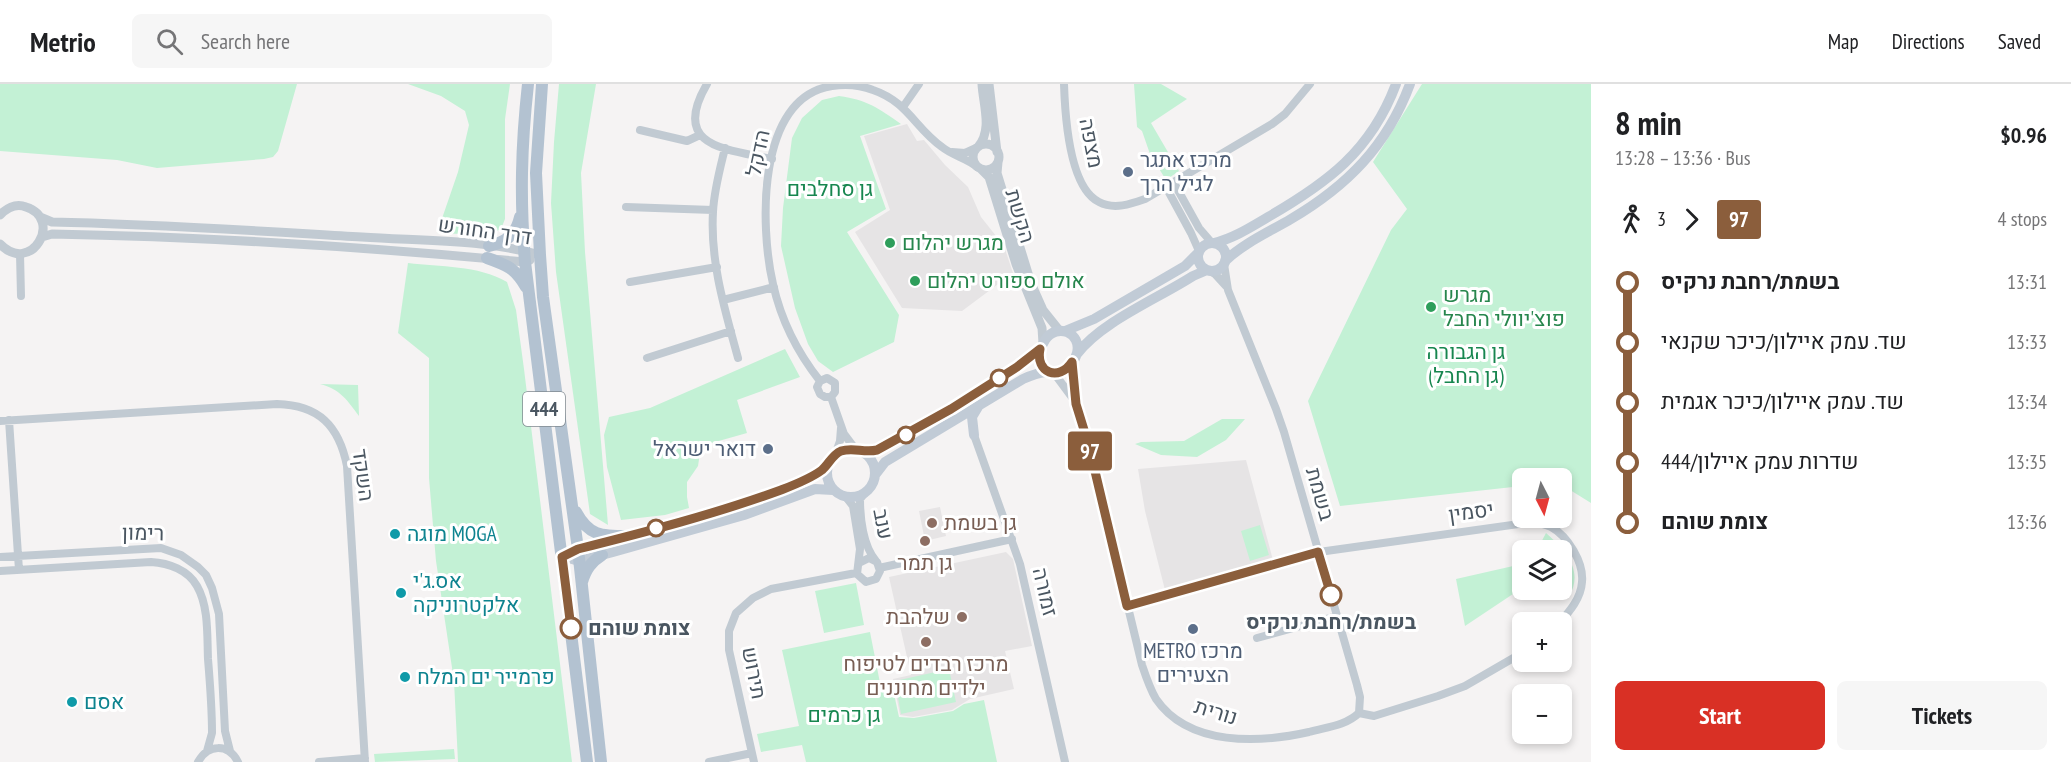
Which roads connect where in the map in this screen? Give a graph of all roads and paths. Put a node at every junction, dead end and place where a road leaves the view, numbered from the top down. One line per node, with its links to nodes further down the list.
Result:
1 (528, 84): 23 (main road, 444)
2 (542, 84): 33 (main road, 444)
3 (707, 84): 13 (street)
4 (919, 84): 11 (street)
5 (982, 84): 14 (street)
6 (989, 84): 17 (street, הקשת)
7 (1064, 84): 21 (street, מצפה)
8 (1310, 84): 20 (street, מצפה)
9 (1396, 84): 28 (main road)
10 (1410, 84): 35 (main road)
11 (903, 107): 16 (street, הדקל); 18 (street, הדקל)
12 (640, 130): 13 (street)
13 (700, 135): 15 (street)
14 (977, 147): 16 (street); 17 (street); 19 (street)
15 (724, 148): 18 (street); 24 (street)
16 (947, 151): 19 (street, הדקל)
17 (997, 157): 19 (street); 45 (street, הקשת)
18 (772, 159): 39 (street, הדקל)
19 (979, 168): 46 (street, הקשת)
20 (1174, 183): 21 (street, מצפה); 28 (street)
21 (1166, 187): 31 (street)
22 (626, 207): 24 (street)
23 (522, 210): 30 (main road); 34 (main road, 444)
24 (713, 210): 36 (street)
25 (0, 215): 26 (street, דרך החורש)
26 (40, 217): 27 (street); 30 (street, דרך החורש)
27 (42, 237): 30 (street, דרך החורש); 32 (street)
28 (1213, 243): 31 (main road); 35 (main road)
29 (0, 244): 32 (street)
30 (488, 252): 34 (street, דרך החורש); 41 (main road)
31 (1198, 252): 37 (main road); 45 (main road)
32 (20, 254): 42 (street)
33 (540, 255): 34 (street, דרך החורש); 67 (main road, 444)
34 (525, 256): 41 (main road, 444)
35 (1224, 262): 37 (main road); 40 (street, בשמת)
36 (717, 267): 38 (street); 43 (street)
37 (1208, 270): 40 (street, בשמת); 49 (main road)
38 (630, 282)
39 (774, 287): 43 (street); 51 (street, הדקל)
40 (1228, 290): 70 (street, בשמת)
41 (529, 292): 75 (main road, 444)
42 (21, 296)
43 (723, 300): 44 (street)
44 (731, 331): 47 (street); 48 (street)
45 (1062, 331): 46 (main road); 49 (main road)
46 (1042, 346): 50 (main road); 60 (main road)
47 (647, 358)
48 (738, 358)
49 (1074, 358): 50 (main road); 53 (street, נורית)
50 (1052, 373): 53 (street, נורית); 54 (main road)
51 (820, 381): 52 (street); 52 (street)
52 (831, 397): 58 (street)
53 (1076, 404): 82 (street, נורית)
54 (978, 406): 57 (main road); 59 (main road)
55 (9, 420): 56 (street, השקד); 73 (street); 91 (street, השקד)
56 (0, 421)
57 (952, 423): 59 (main road); 63 (main road)
58 (841, 426): 60 (street); 61 (street)
59 (974, 435): 69 (street, זמורה)
60 (859, 451): 61 (main road); 63 (main road)
61 (835, 455): 62 (main road)
62 (828, 464): 64 (main road); 68 (main road)
63 (875, 475): 65 (main road)
64 (832, 490): 66 (main road); 72 (main road)
65 (865, 493): 66 (main road); 77 (street, ענב)
66 (846, 497): 76 (street, ענב)
67 (572, 504): 68 (main road); 71 (main road, 444)
68 (627, 536): 71 (main road)
69 (1012, 539): 77 (street); 99 (street, זמורה)
70 (1318, 552): 82 (street, יסמין); 83 (street, יסמין); 84 (street, בשמת)
71 (578, 555): 72 (main road); 75 (main road); 81 (main road, 444)
72 (602, 555): 81 (main road)
73 (18, 556): 74 (street, רימון); 78 (street); 90 (street, רימון)
74 (0, 557)
75 (562, 557): 95 (main road, 444)
76 (859, 563): 77 (street); 80 (street)
77 (878, 565): 80 (street)
78 (19, 570): 79 (street, רימון); 88 (street, רימון)
79 (0, 571)
80 (856, 573): 89 (street, תירוש)
81 (581, 589): 96 (main road, 444)
82 (1127, 606): 87 (street, נורית)
83 (1567, 612)
84 (1337, 616): 85 (street); 87 (street, בשמת)
85 (1257, 638)
86 (1512, 659): 87 (street)
87 (1359, 713)
88 (207, 751): 90 (street); 92 (street)
89 (752, 753): 97 (street); 98 (street, תירוש)
90 (234, 757): 93 (street)
91 (365, 760): 94 (street)
92 (198, 762)
93 (246, 762)
94 (319, 762)
95 (587, 762)
96 (601, 762)
97 (709, 762)
98 (754, 762)
99 (1065, 762)

